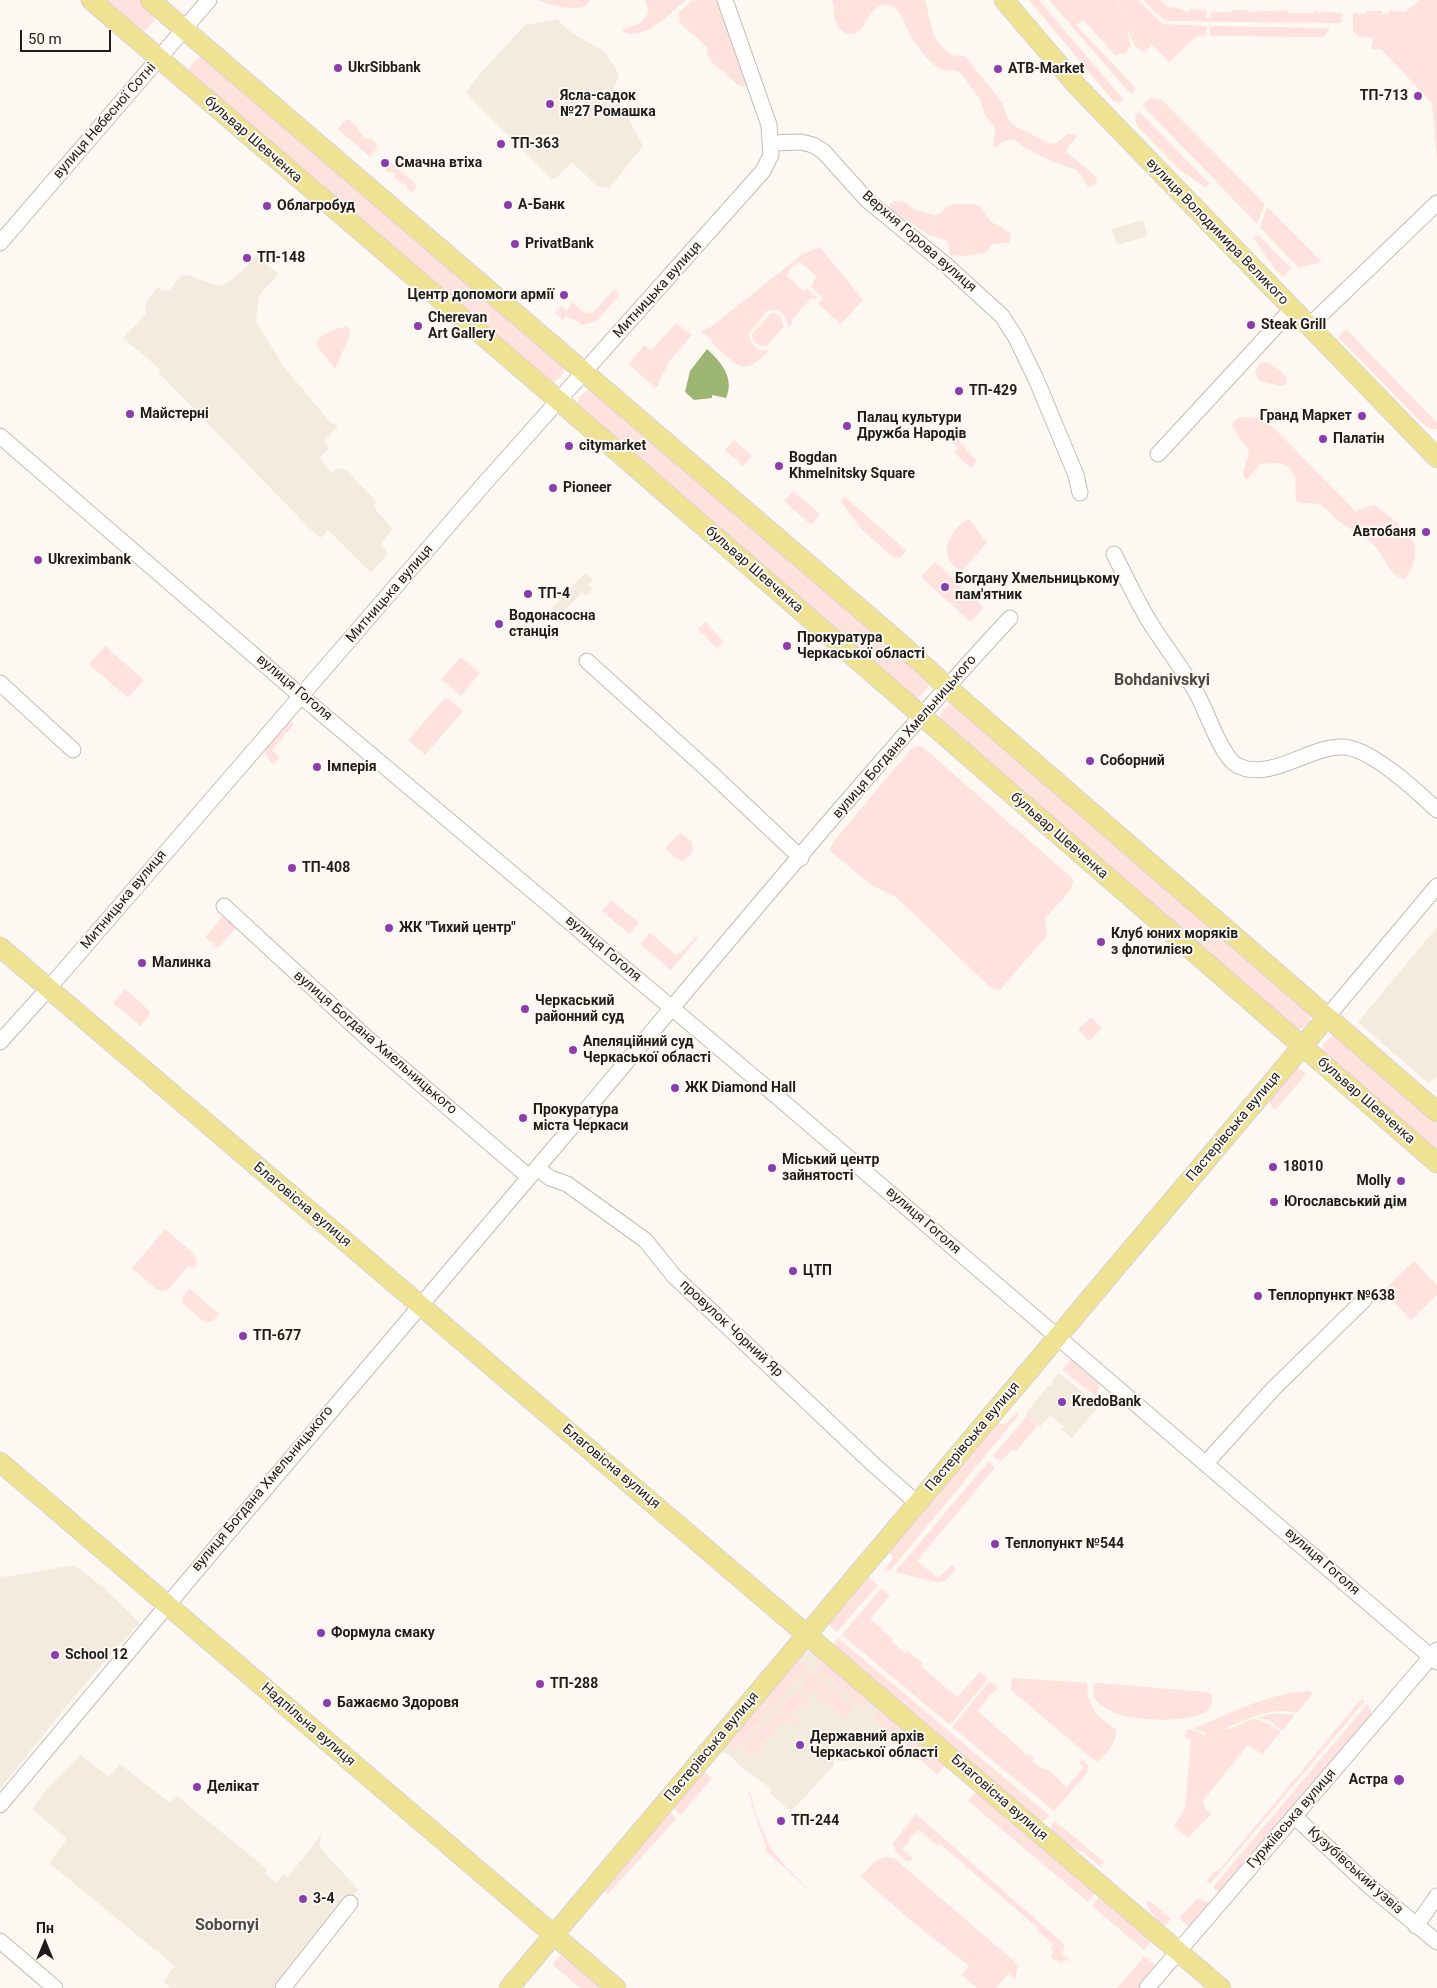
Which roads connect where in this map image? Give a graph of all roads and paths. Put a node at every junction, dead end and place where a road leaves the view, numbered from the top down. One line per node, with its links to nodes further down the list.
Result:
1 (90, 0): 7 (main road, бульвар Шевченка)
2 (150, 0): 6 (main road)
3 (209, 0): 6 (street, вулиця Небесної Сотні)
4 (724, 0): 8 (street)
5 (1004, 0): 11 (main road, вулиця Володимира Великого)
6 (184, 29): 7 (street, вулиця Небесної Сотні); 13 (main road)
7 (159, 58): 10 (street, вулиця Небесної Сотні); 14 (main road, бульвар Шевченка)
8 (772, 143): 13 (street, Митницька вулиця); 18 (street, Верхня Горова вулиця)
9 (1437, 202): 12 (street)
10 (0, 243)
11 (1292, 309): 12 (main road, вулиця Володимира Великого); 16 (street)
12 (1309, 326): 17 (main road, вулиця Володимира Великого)
13 (584, 371): 14 (street, Митницька вулиця); 23 (main road)
14 (558, 400): 24 (street, Митницька вулиця); 25 (main road, бульвар Шевченка)
15 (0, 436): 24 (street, вулиця Гоголя)
16 (1158, 454)
17 (1437, 458)
18 (1080, 493)
19 (1114, 554): 27 (street)
20 (1010, 618): 23 (street, вулиця Богдана Хмельницького)
21 (587, 661): 28 (street)
22 (0, 683): 26 (street)
23 (947, 687): 25 (street, вулиця Богдана Хмельницького); 34 (main road)
24 (301, 696): 32 (street, Митницька вулиця); 33 (street, вулиця Гоголя)
25 (921, 716): 28 (street, вулиця Богдана Хмельницького); 36 (main road, бульвар Шевченка)
26 (73, 750)
27 (1437, 810)
28 (800, 858): 33 (street, вулиця Богдана Хмельницького)
29 (1437, 886): 34 (street, Пастерівська вулиця)
30 (224, 906): 39 (street, вулиця Богдана Хмельницького)
31 (0, 947): 32 (main road, Благовісна вулиця)
32 (48, 989): 35 (street, Митницька вулиця); 41 (main road, Благовісна вулиця)
33 (673, 1008): 39 (street, вулиця Богдана Хмельницького); 42 (street, вулиця Гоголя)
34 (1327, 1017): 36 (main road, Пастерівська вулиця); 37 (main road)
35 (0, 1042)
36 (1303, 1046): 38 (main road, бульвар Шевченка); 42 (main road, Пастерівська вулиця)
37 (1437, 1112)
38 (1437, 1163)
39 (533, 1173): 41 (street, вулиця Богдана Хмельницького); 45 (street, провулок Чорний Яр)
40 (1364, 1300): 44 (street)
41 (420, 1305): 46 (street, вулиця Богдана Хмельницького); 47 (main road, Благовісна вулиця)
42 (1058, 1336): 44 (street, вулиця Гоголя); 45 (main road, Пастерівська вулиця)
43 (0, 1462): 46 (main road, Надпільна вулиця)
44 (1206, 1463): 48 (street, вулиця Гоголя)
45 (917, 1503): 47 (main road, Пастерівська вулиця)
46 (166, 1604): 49 (street, вулиця Богдана Хмельницького); 54 (main road, Надпільна вулиця)
47 (806, 1634): 54 (main road, Пастерівська вулиця); 57 (main road, Благовісна вулиця)
48 (1435, 1656): 50 (street, Гуржіївська вулиця)
49 (0, 1805)
50 (1294, 1816): 53 (street, Кузубівський узвіз); 57 (street, Гуржіївська вулиця)
51 (1437, 1896): 53 (street, Кузубівський узвіз)
52 (350, 1903): 59 (street)
53 (1416, 1926): 56 (street, Кузубівський узвіз)
54 (553, 1935): 60 (main road, Пастерівська вулиця); 61 (main road, Надпільна вулиця)
55 (0, 1941): 58 (street)
56 (1437, 1942)
57 (1178, 1952): 62 (street, Гуржіївська вулиця); 63 (main road, Благовісна вулиця)
58 (55, 1988)
59 (283, 1988)
60 (509, 1988)
61 (616, 1988)
62 (1148, 1988)
63 (1221, 1988)

